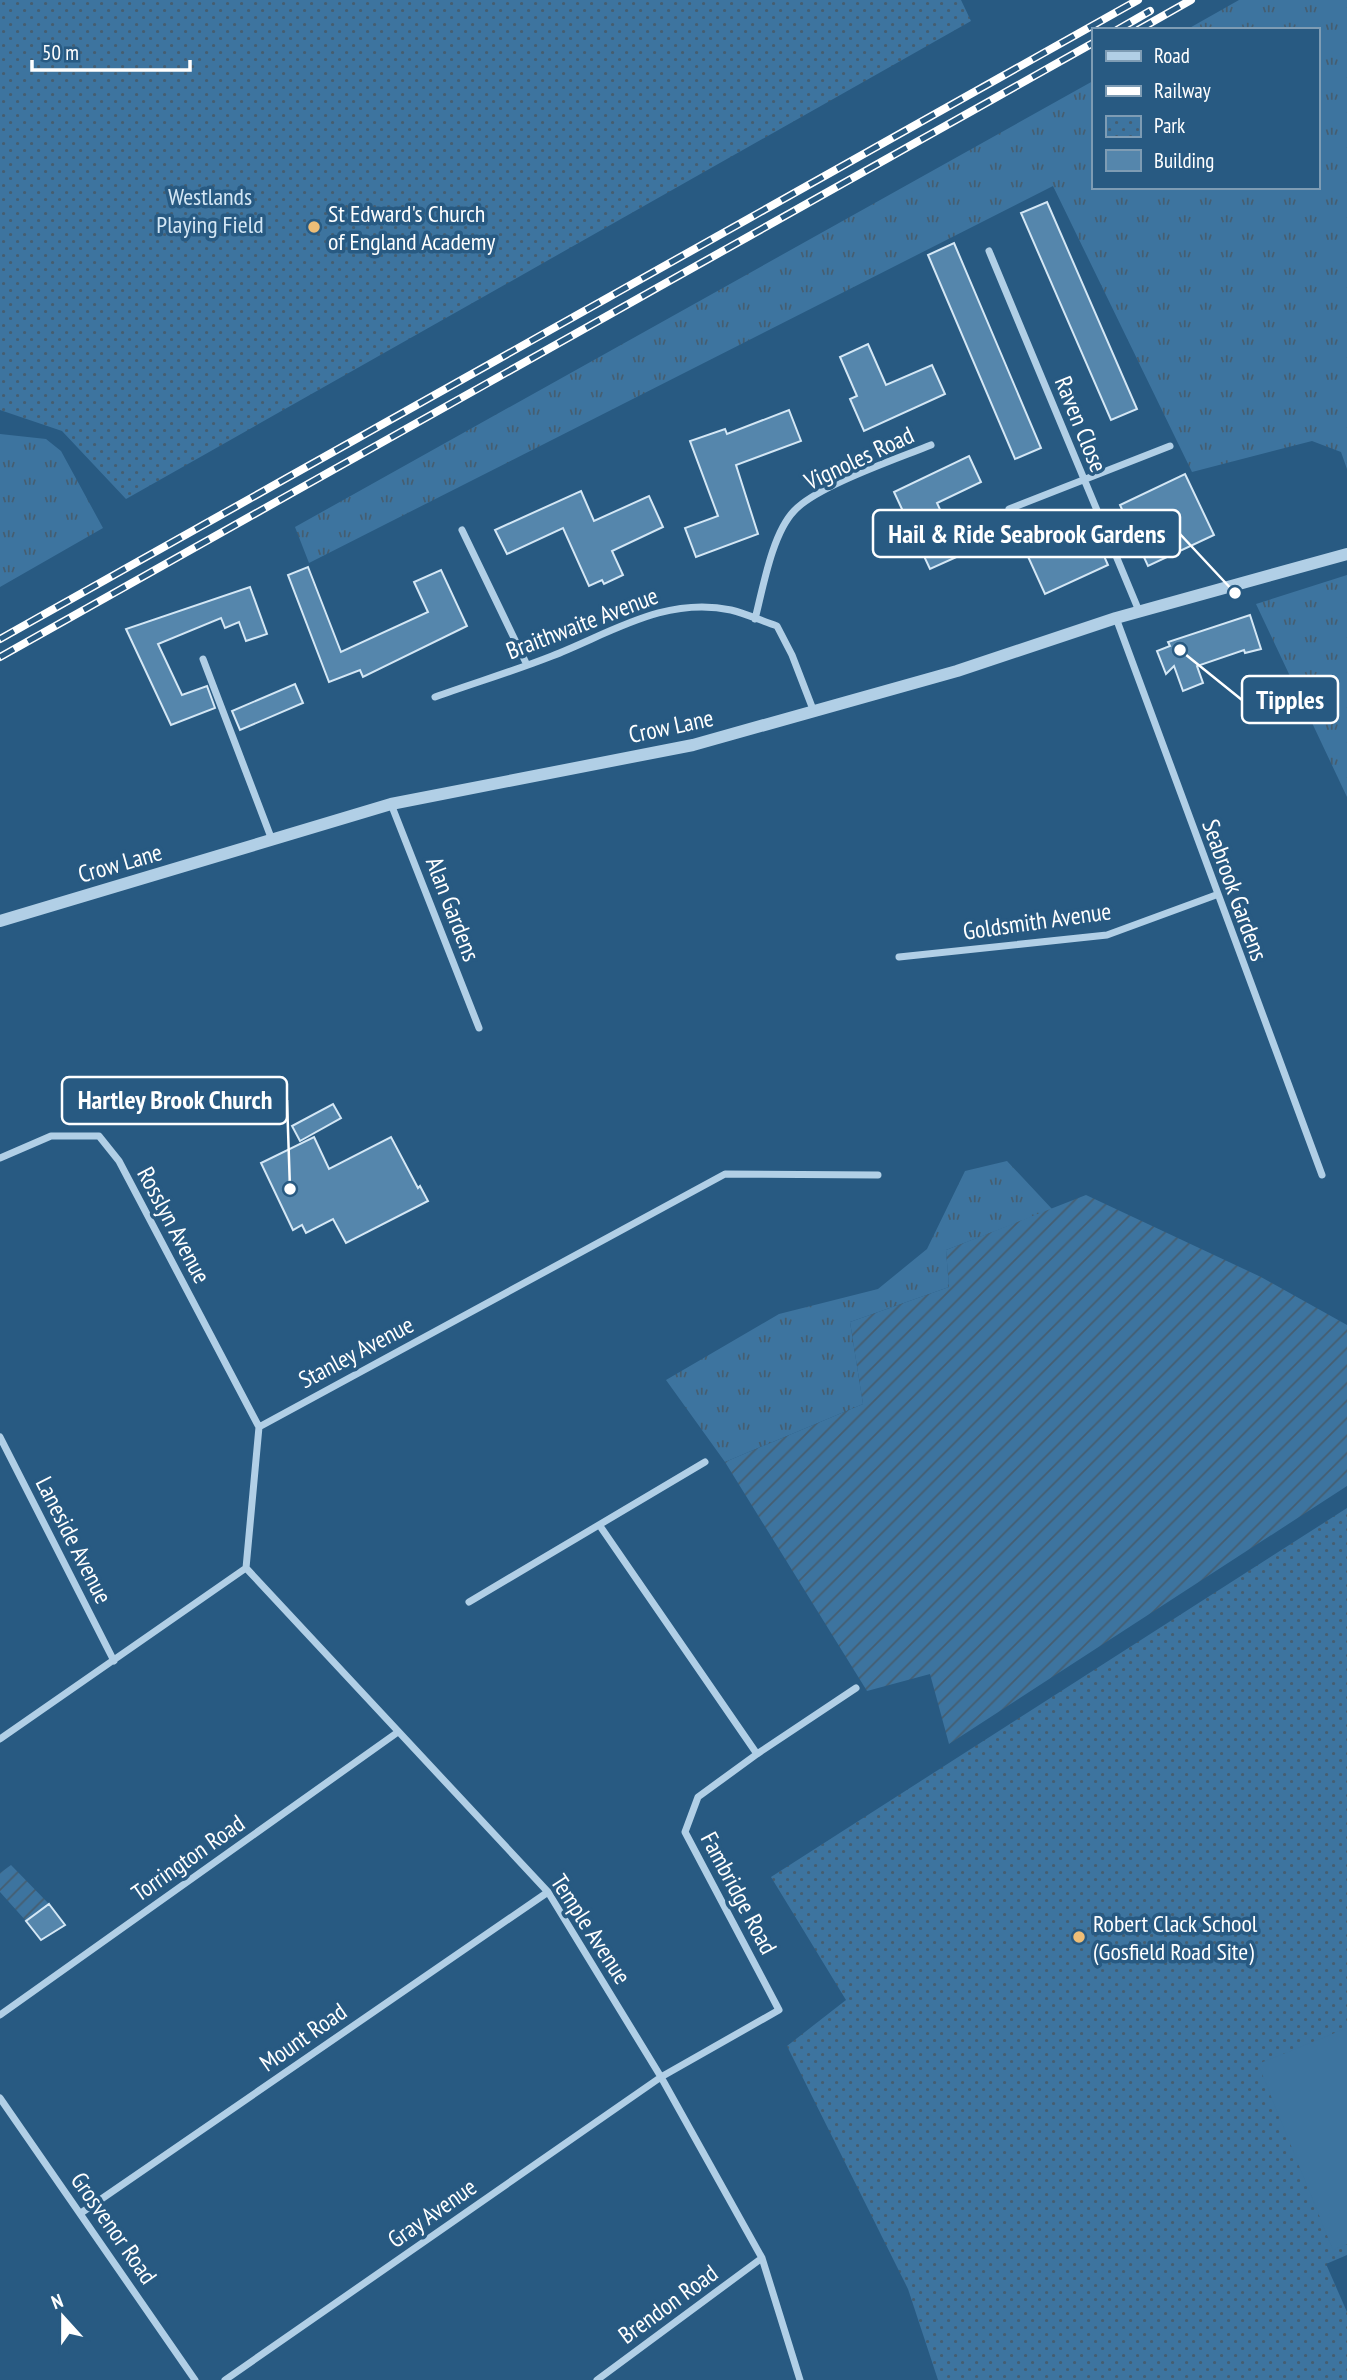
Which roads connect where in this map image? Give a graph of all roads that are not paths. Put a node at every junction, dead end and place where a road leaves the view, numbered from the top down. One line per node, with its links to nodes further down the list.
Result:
1 (989, 251): 4 (street, Raven Close)
2 (931, 445): 9 (street, Vignoles Road)
3 (1170, 446): 4 (street)
4 (1083, 479): 5 (street); 8 (street, Raven Close)
5 (1009, 509)
6 (462, 530): 12 (street)
7 (1347, 554): 8 (street, Crow Lane)
8 (1139, 611): 10 (street, Crow Lane)
9 (755, 618): 12 (street, Braithwaite Avenue); 14 (street, Braithwaite Avenue)
10 (1116, 618): 14 (street, Crow Lane); 17 (street, Seabrook Gardens)
11 (204, 659): 16 (street)
12 (527, 665): 13 (street, Braithwaite Avenue)
13 (435, 697)
14 (814, 712): 15 (street, Crow Lane)
15 (391, 804): 16 (street, Crow Lane); 20 (street, Alan Gardens)
16 (272, 840): 18 (street, Crow Lane)
17 (1216, 895): 19 (street, Goldsmith Avenue); 23 (street, Seabrook Gardens)
18 (0, 921)
19 (899, 957)
20 (479, 1028)
21 (0, 1158): 24 (street, Rosslyn Avenue)
22 (878, 1175): 24 (street, Stanley Avenue)
23 (1322, 1175)
24 (259, 1427): 28 (street)
25 (0, 1437): 30 (street, Laneside Avenue)
26 (705, 1462): 27 (street)
27 (600, 1526): 29 (street); 34 (street)
28 (246, 1568): 30 (street); 32 (street, Temple Avenue)
29 (468, 1602)
30 (114, 1661): 33 (street)
31 (856, 1688): 34 (street)
32 (398, 1732): 35 (street, Temple Avenue); 36 (street, Torrington Road)
33 (0, 1739)
34 (757, 1754): 37 (street, Fambridge Road)
35 (548, 1892): 37 (street, Temple Avenue); 39 (street, Mount Road)
36 (0, 2015)
37 (661, 2077): 40 (street, Temple Avenue); 42 (street, Gray Avenue)
38 (0, 2098): 39 (street, Grosvenor Road)
39 (81, 2213): 41 (street, Grosvenor Road)
40 (762, 2258): 43 (street, Brendon Road); 44 (street, Temple Avenue)
41 (195, 2380)
42 (225, 2380)
43 (597, 2380)
44 (800, 2380)

